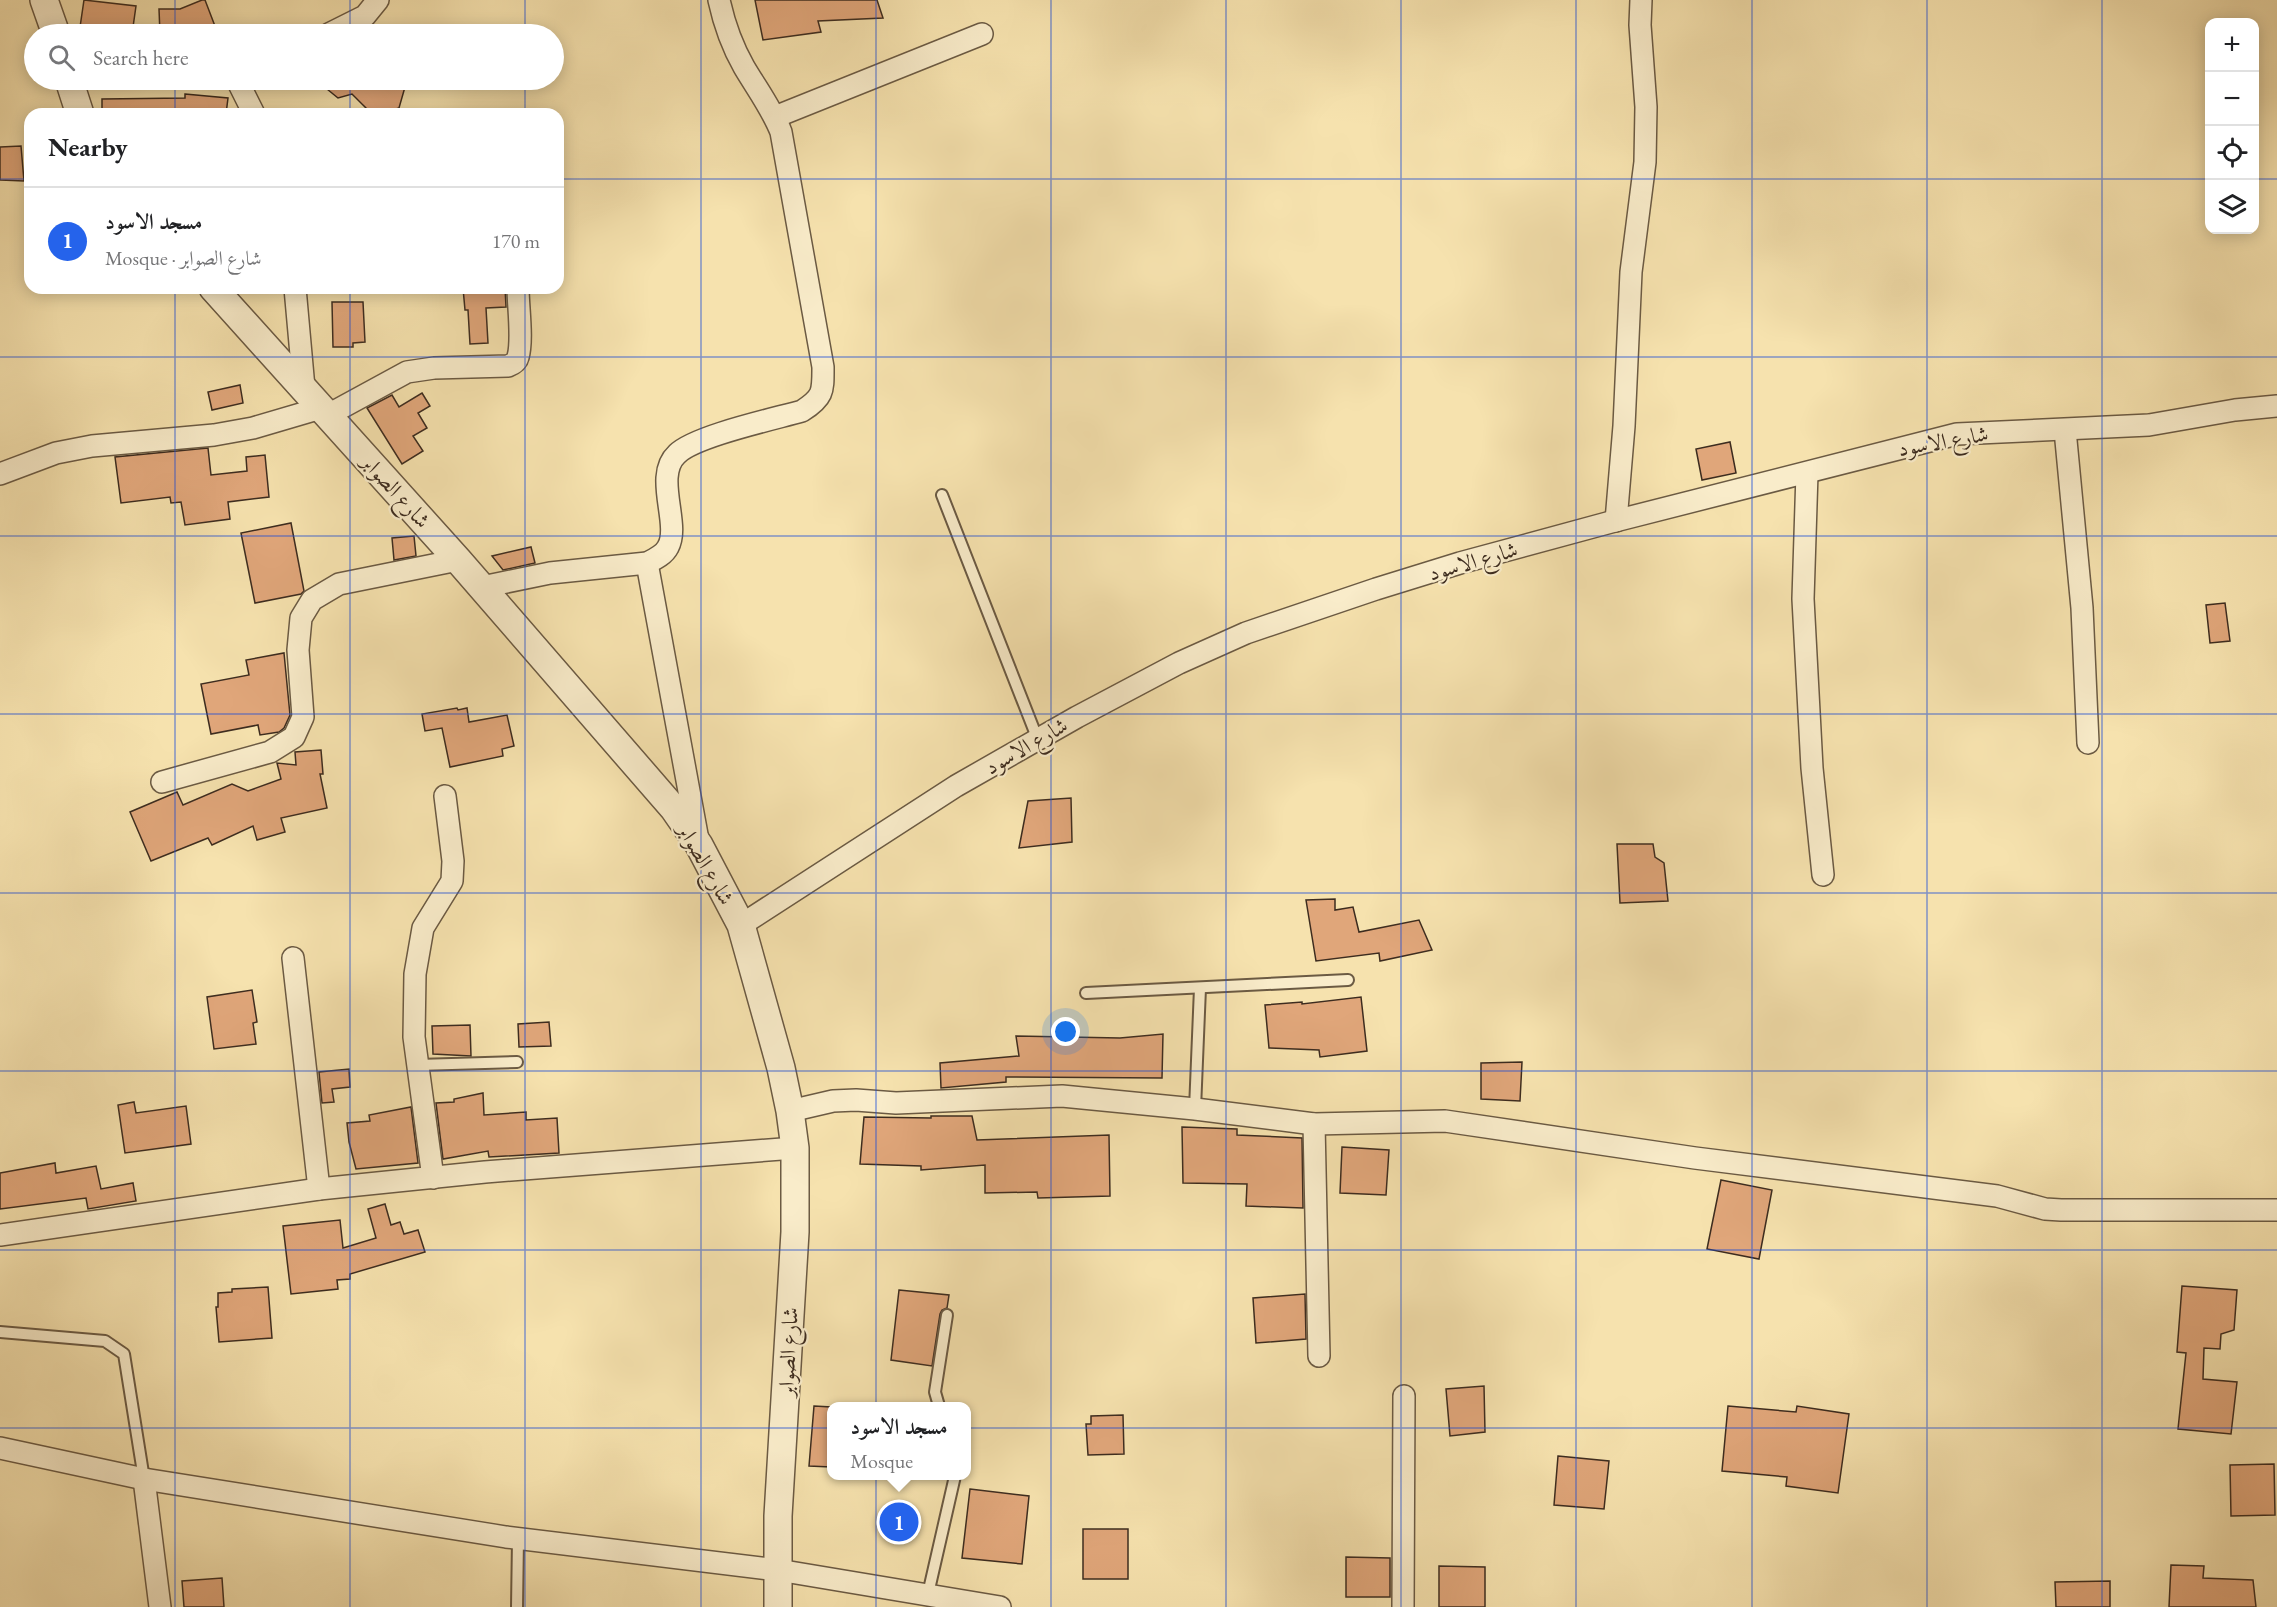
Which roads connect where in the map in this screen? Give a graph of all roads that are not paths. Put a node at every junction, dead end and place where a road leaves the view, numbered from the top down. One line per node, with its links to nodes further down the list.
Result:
1 (45, 0): 5 (street)
2 (378, 0): 6 (street)
3 (719, 0): 12 (street)
4 (1641, 0): 22 (street)
5 (53, 24)
6 (350, 24)
7 (982, 34): 12 (street)
8 (72, 90): 10 (street)
9 (242, 90): 11 (street)
10 (78, 108)
11 (251, 108)
12 (775, 117): 24 (street)
13 (218, 294): 16 (street, شارع الصوابر)
14 (296, 294): 16 (street)
15 (518, 294): 16 (street)
16 (317, 404): 20 (street); 23 (street, شارع الصوابر)
17 (2277, 406): 18 (street, شارع الاسود)
18 (2066, 429): 19 (street, شارع الاسود); 27 (street)
19 (1807, 473): 22 (street, شارع الاسود); 31 (street)
20 (0, 474)
21 (942, 495): 26 (lane)
22 (1616, 521): 26 (street, شارع الاسود)
23 (458, 560): 25 (street, شارع الصوابر); 28 (street)
24 (647, 563): 25 (street); 30 (street)
25 (482, 587): 30 (street, شارع الصوابر)
26 (1038, 740): 32 (street, شارع الاسود)
27 (2088, 743)
28 (162, 782)
29 (445, 796): 38 (street)
30 (699, 845): 32 (street, شارع الصوابر)
31 (1823, 875)
32 (741, 925): 40 (street, شارع الصوابر)
33 (292, 958): 44 (street)
34 (1348, 980): 35 (lane)
35 (1200, 988): 36 (lane); 39 (lane)
36 (1086, 993)
37 (517, 1062): 38 (lane)
38 (418, 1065): 43 (street)
39 (1195, 1109): 40 (street); 41 (street)
40 (790, 1111): 42 (street, شارع الصوابر)
41 (1314, 1124): 45 (street); 49 (street)
42 (795, 1148): 43 (street); 56 (street, شارع الصوابر)
43 (433, 1178): 44 (street)
44 (319, 1190): 46 (street)
45 (2277, 1210)
46 (0, 1234)
47 (947, 1315): 51 (lane)
48 (0, 1332): 53 (lane)
49 (1319, 1356)
50 (1404, 1396): 62 (street)
51 (938, 1402)
52 (0, 1448): 53 (street)
53 (144, 1479): 55 (street); 58 (street)
54 (954, 1480): 57 (lane)
55 (518, 1539): 56 (street); 59 (lane)
56 (778, 1570): 57 (street); 60 (street, شارع الصوابر)
57 (928, 1594): 61 (street)
58 (160, 1607)
59 (517, 1607)
60 (778, 1607)
61 (1000, 1607)
62 (1403, 1607)

